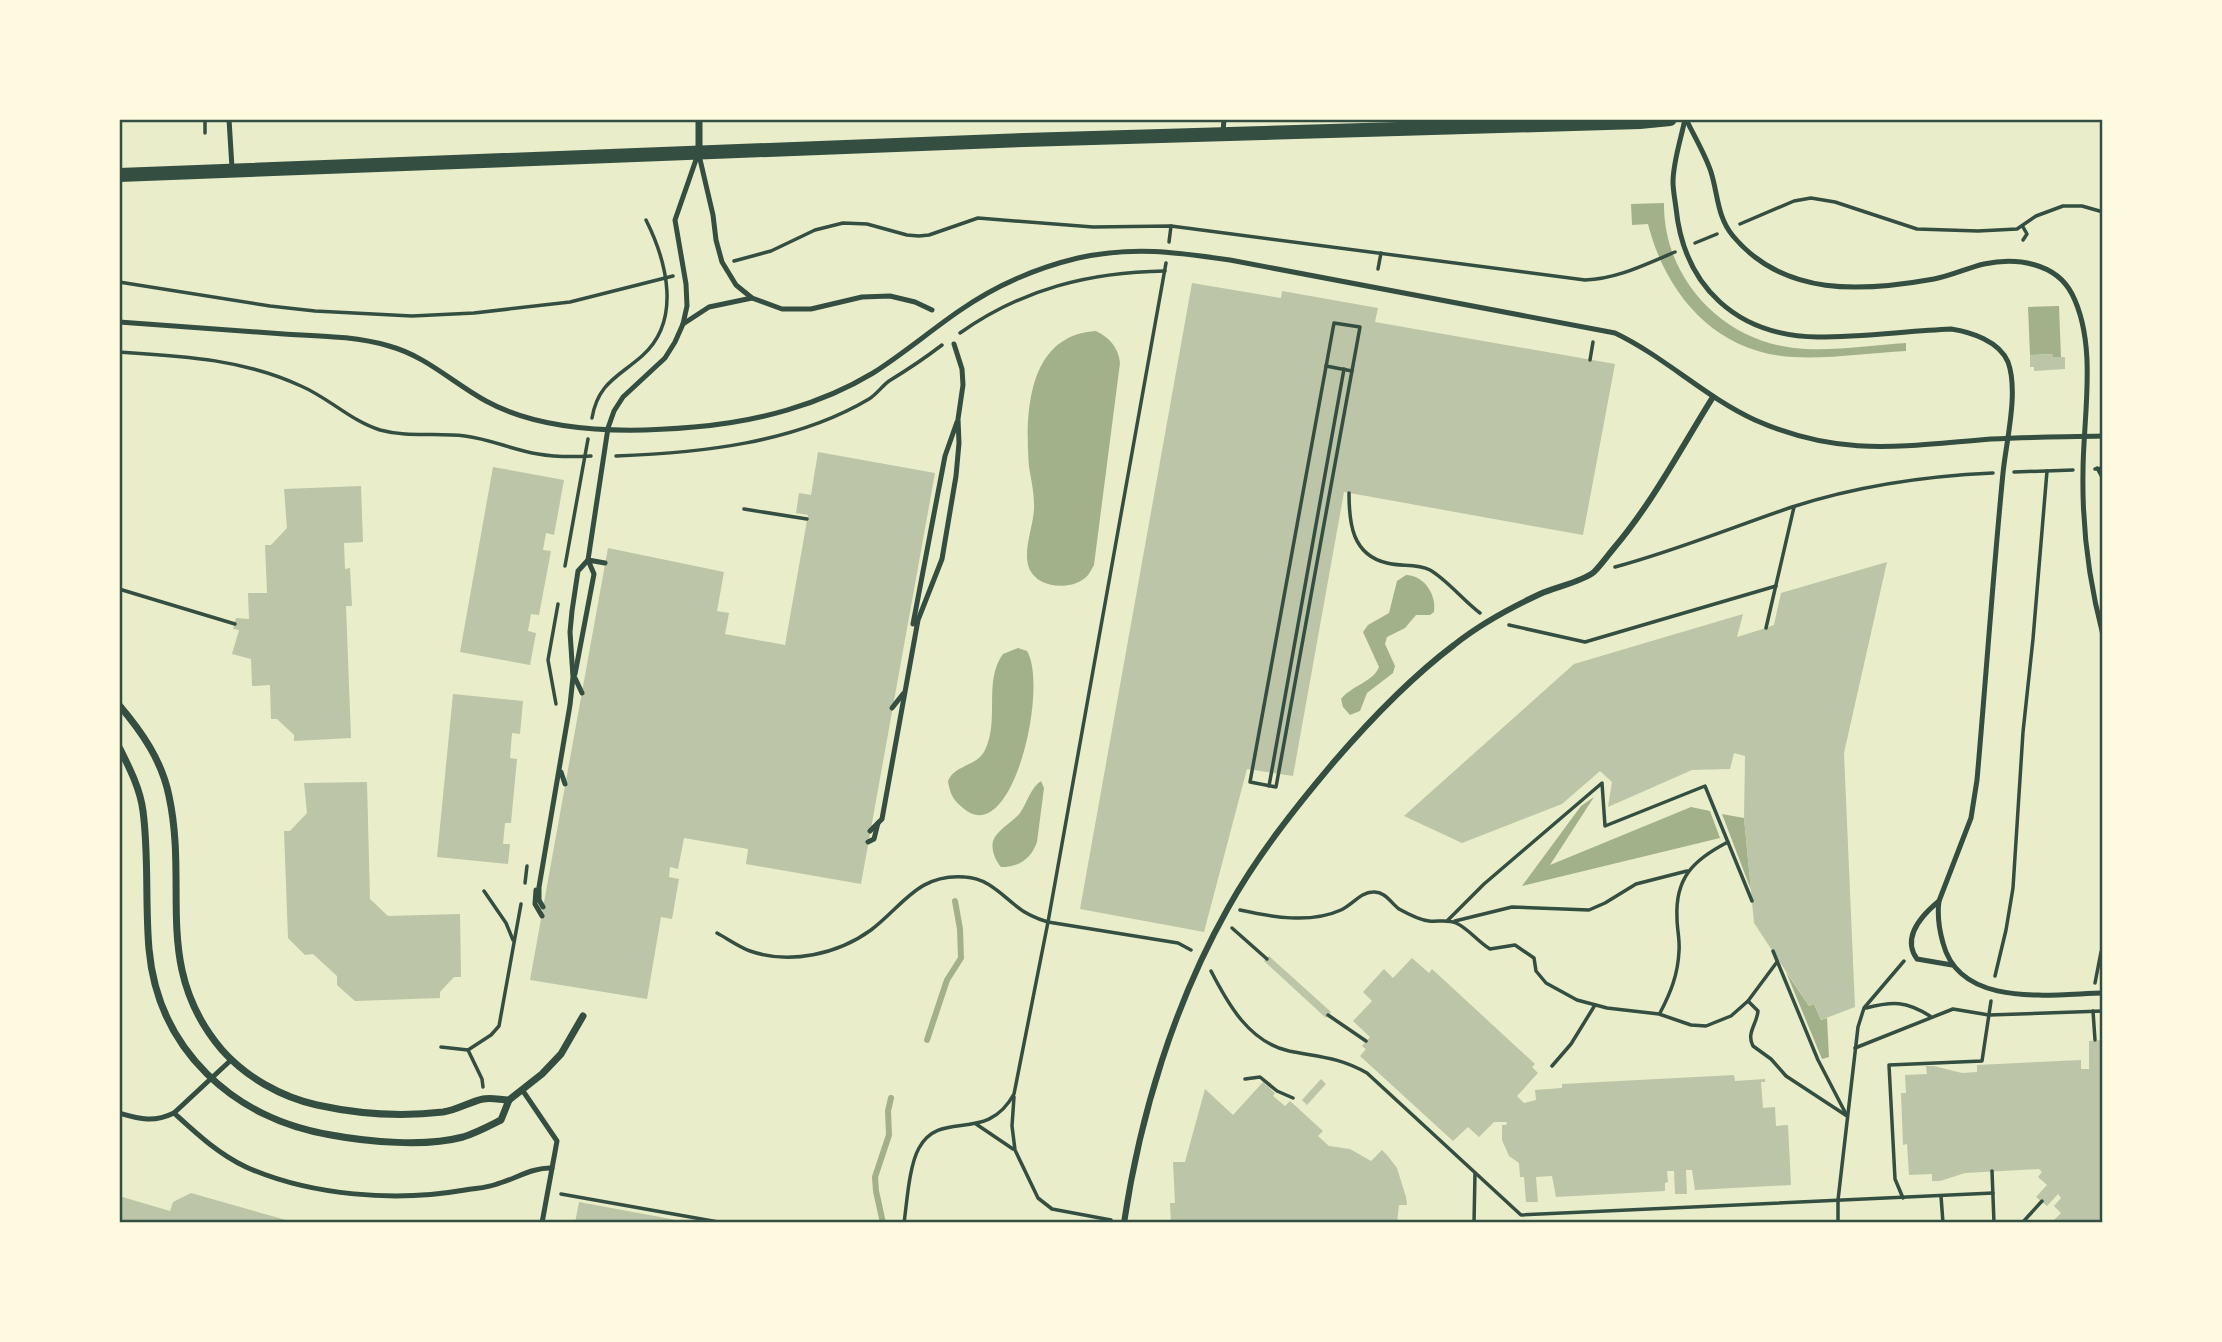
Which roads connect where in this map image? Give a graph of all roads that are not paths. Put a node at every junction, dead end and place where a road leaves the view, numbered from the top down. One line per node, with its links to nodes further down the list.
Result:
1 (229, 119): 8 (lane)
2 (699, 119): 7 (street)
3 (1224, 119): 6 (lane)
4 (1670, 119): 6 (main road)
5 (1686, 119): 18 (lane); 20 (lane)
6 (1223, 135): 7 (main road)
7 (699, 153): 8 (main road); 10 (lane); 13 (lane)
8 (233, 170): 9 (main road)
9 (119, 175)
10 (752, 298): 11 (lane); 13 (lane)
11 (932, 310)
12 (119, 322): 17 (lane)
13 (683, 324): 17 (lane)
14 (954, 344): 16 (lane)
15 (1713, 397): 17 (lane); 20 (lane); 56 (street)
16 (958, 419): 21 (lane); 30 (lane)
17 (608, 428): 23 (lane)
18 (2084, 436): 19 (lane); 20 (lane); 27 (lane)
19 (2103, 436)
20 (2007, 438): 42 (lane)
21 (939, 488): 22 (lane); 25 (lane)
22 (931, 492)
23 (588, 560): 24 (lane); 28 (lane); 36 (lane)
24 (605, 563)
25 (916, 608): 26 (lane); 33 (lane)
26 (910, 612)
27 (2103, 635)
28 (575, 678): 29 (lane); 38 (lane)
29 (582, 693)
30 (904, 694): 32 (lane); 40 (lane)
31 (119, 705): 48 (street)
32 (892, 708)
33 (896, 726): 34 (lane); 41 (lane)
34 (888, 730)
35 (119, 747): 49 (street)
36 (561, 769): 37 (lane); 43 (lane)
37 (565, 784)
38 (555, 785): 39 (lane); 44 (lane)
39 (562, 805)
40 (870, 831)
41 (868, 842)
42 (1939, 901): 45 (lane); 45 (lane)
43 (543, 908)
44 (542, 916)
45 (1952, 965): 46 (lane)
46 (2103, 993)
47 (583, 1016): 50 (street)
48 (231, 1060): 49 (lane); 51 (street)
49 (211, 1079): 51 (street); 53 (lane)
50 (523, 1091): 51 (street); 54 (lane)
51 (509, 1100)
52 (119, 1113): 53 (lane)
53 (174, 1113): 54 (lane)
54 (552, 1168): 55 (lane)
55 (542, 1223)
56 (1124, 1223)

